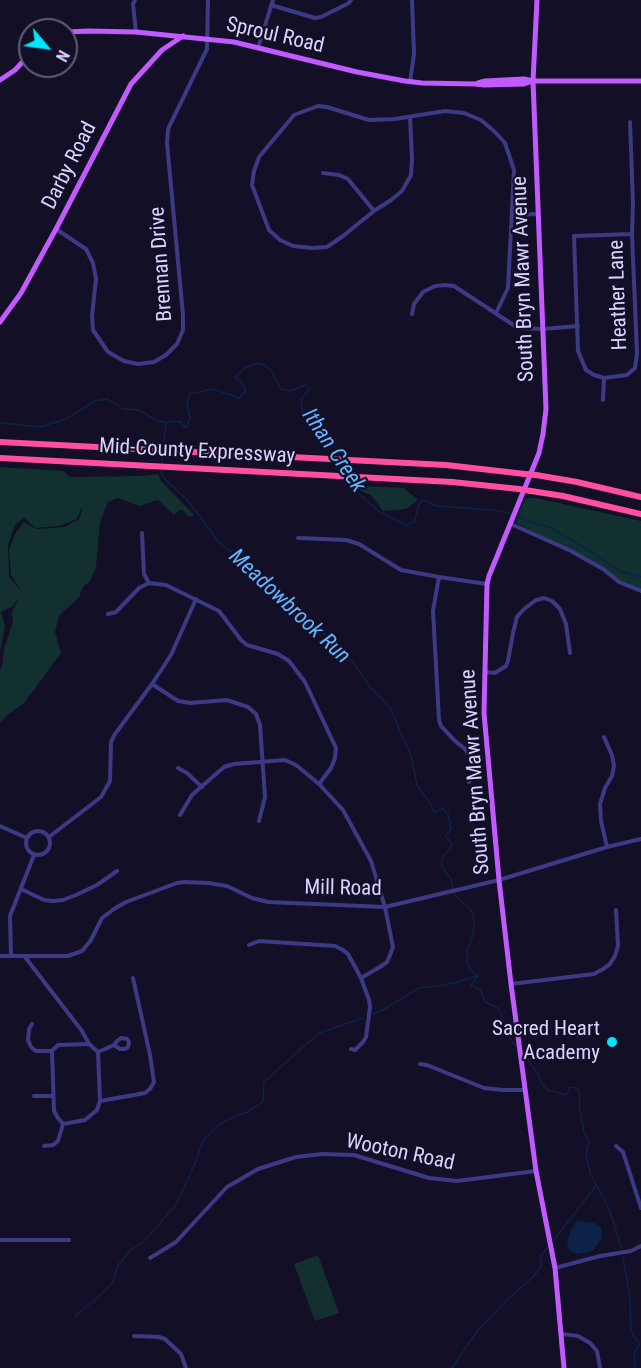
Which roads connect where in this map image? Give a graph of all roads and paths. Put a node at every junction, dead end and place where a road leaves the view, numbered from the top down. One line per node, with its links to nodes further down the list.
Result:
1 (127, 0): 6 (street)
2 (208, 0): 12 (street, Brennan Drive)
3 (351, 0): 7 (street)
4 (412, 0): 19 (street)
5 (537, 0): 17 (main road, South Bryn Mawr Avenue)
6 (134, 2): 9 (street)
7 (272, 3): 13 (street)
8 (78, 32): 9 (main road, Sproul Road)
9 (136, 32): 10 (main road, Sproul Road)
10 (153, 33): 11 (main road, Sproul Road); 14 (main road)
11 (183, 36): 12 (main road, Sproul Road); 14 (main road, Darby Road)
12 (208, 39): 13 (main road, Sproul Road); 26 (street, Brennan Drive)
13 (258, 48): 19 (main road, Sproul Road)
14 (162, 50): 26 (main road, Darby Road)
15 (18, 67): 16 (main road)
16 (0, 80)
17 (533, 81): 18 (main road, Sproul Road); 19 (main road, Sproul Road); 24 (main road, South Bryn Mawr Avenue)
18 (641, 81)
19 (410, 82)
20 (410, 117): 23 (street); 23 (street); 25 (street)
21 (630, 122): 27 (street, Heather Lane)
22 (323, 173): 23 (street)
23 (374, 211)
24 (537, 214): 25 (street); 32 (main road, South Bryn Mawr Avenue)
25 (513, 215): 28 (street)
26 (56, 229): 30 (main road, Darby Road)
27 (632, 234): 31 (street, Heather Lane); 33 (street, Heather Lane)
28 (496, 313): 29 (street); 32 (street)
29 (412, 314)
30 (0, 322)
31 (578, 326): 32 (street); 33 (street, Heather Lane)
32 (543, 329): 39 (main road, South Bryn Mawr Avenue)
33 (604, 378): 34 (street)
34 (603, 400)
35 (0, 442): 37 (highway, Mid-County Expressway, bridge)
36 (0, 458): 38 (highway, Mid-County Expressway, bridge)
37 (641, 497)
38 (641, 514)
39 (511, 524): 44 (main road, South Bryn Mawr Avenue); 45 (street)
40 (142, 533): 43 (street)
41 (298, 538): 42 (street)
42 (439, 577): 44 (street); 54 (street)
43 (149, 583): 46 (street); 47 (street)
44 (487, 584): 49 (main road, South Bryn Mawr Avenue)
45 (641, 591)
46 (195, 599): 50 (street); 55 (street)
47 (108, 614)
48 (570, 653): 49 (street)
49 (485, 672): 66 (main road, South Bryn Mawr Avenue)
50 (152, 684): 52 (street); 60 (street)
51 (604, 737): 63 (street)
52 (263, 762): 55 (street); 56 (street); 58 (street)
53 (178, 768): 56 (street)
54 (469, 782)
55 (319, 784): 68 (street)
56 (202, 787): 57 (street)
57 (180, 815)
58 (259, 821)
59 (0, 825): 61 (street)
60 (49, 837): 61 (street); 64 (street)
61 (27, 838): 64 (street)
62 (641, 839): 63 (street, Mill Road)
63 (607, 847): 66 (street, Mill Road)
64 (34, 855): 67 (street)
65 (117, 871): 67 (street)
66 (499, 880): 68 (street, Mill Road); 76 (main road, South Bryn Mawr Avenue)
67 (21, 889): 71 (street)
68 (385, 907): 73 (street, Mill Road); 75 (street)
69 (616, 910): 76 (street)
70 (249, 945): 75 (street)
71 (11, 955): 72 (street); 73 (street)
72 (0, 956)
73 (25, 956): 78 (street)
74 (134, 978): 87 (street)
75 (361, 978): 80 (street)
76 (511, 984): 84 (main road, South Bryn Mawr Avenue)
77 (32, 1024): 81 (street)
78 (89, 1044): 81 (street); 82 (street)
79 (114, 1045): 82 (street)
80 (351, 1049)
81 (52, 1051): 86 (street)
82 (98, 1052): 87 (street)
83 (420, 1064): 84 (street)
84 (525, 1090): 91 (main road, South Bryn Mawr Avenue)
85 (34, 1096): 86 (street)
86 (53, 1096): 88 (street)
87 (100, 1101): 88 (street)
88 (63, 1124): 89 (street)
89 (44, 1146)
90 (616, 1146): 92 (street)
91 (536, 1171): 96 (street, Wooton Road); 97 (main road, South Bryn Mawr Avenue)
92 (641, 1208)
93 (0, 1240): 94 (street)
94 (69, 1240)
95 (641, 1246): 97 (street)
96 (150, 1258)
97 (555, 1268): 98 (main road, South Bryn Mawr Avenue)
98 (562, 1334): 101 (main road, South Bryn Mawr Avenue); 102 (street)
99 (134, 1336): 100 (street)
100 (186, 1368)
101 (564, 1368)
102 (600, 1368)

